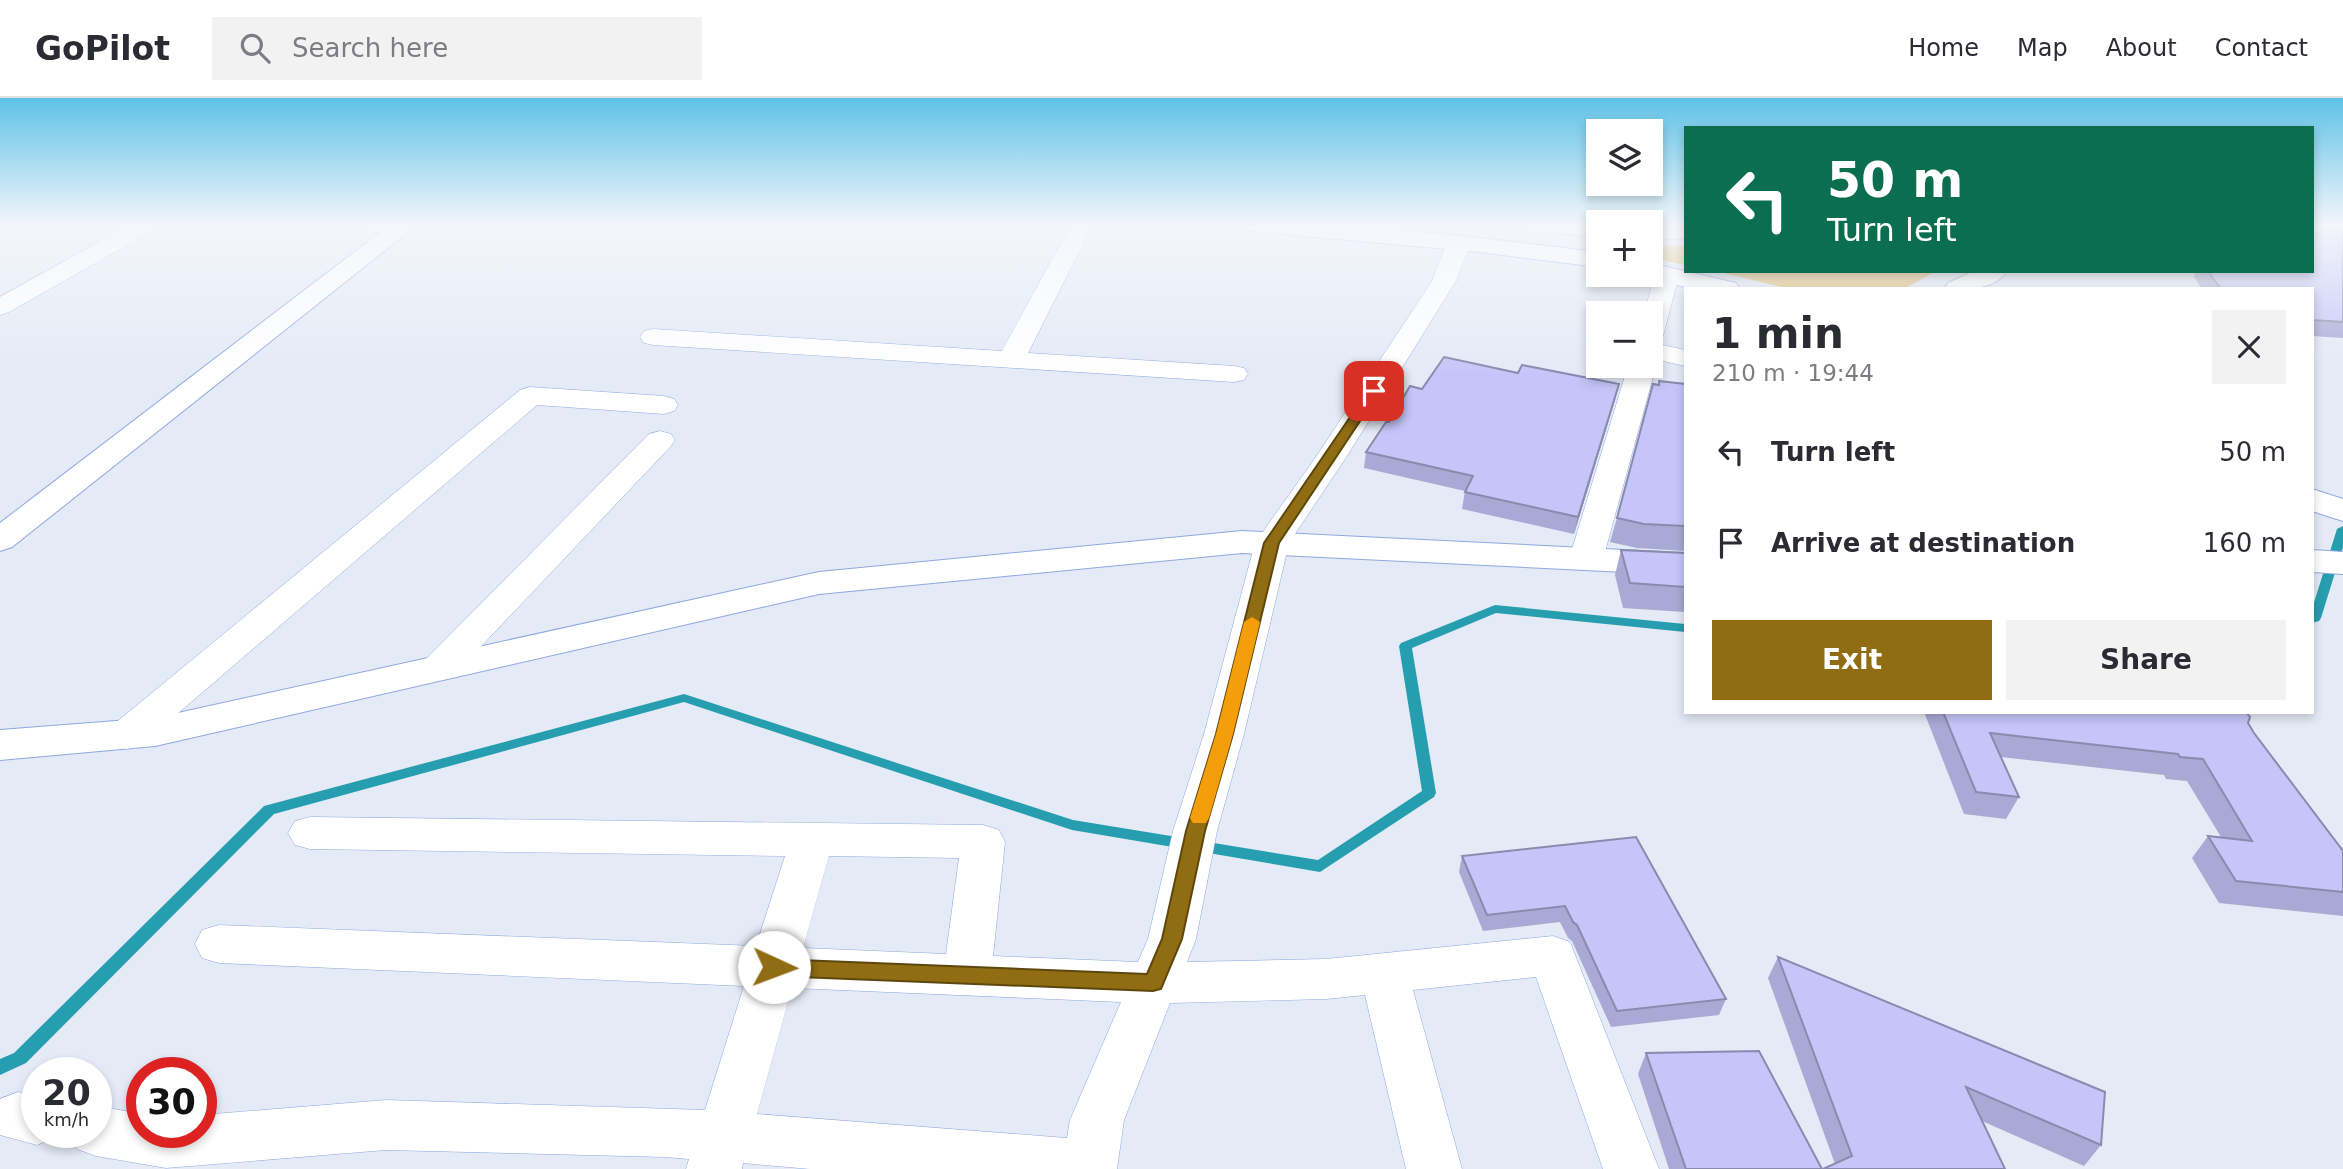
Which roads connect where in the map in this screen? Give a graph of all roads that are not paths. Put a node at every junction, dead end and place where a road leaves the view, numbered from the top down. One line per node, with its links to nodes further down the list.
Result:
1 (59, 274): 9 (street)
2 (341, 274): 22 (street)
3 (1056, 274): 13 (street)
4 (1447, 274): 23 (street)
5 (1663, 274): 7 (street)
6 (1989, 274): 8 (street)
7 (1718, 287)
8 (1961, 287)
9 (0, 307)
10 (653, 337): 13 (street)
11 (1663, 353): 12 (street)
12 (1684, 358)
13 (1011, 360): 14 (street)
14 (1234, 374)
15 (1639, 378): 24 (street)
16 (664, 405): 29 (street)
17 (660, 440): 28 (street)
18 (2314, 476): 19 (street)
19 (2343, 487)
20 (2314, 500): 21 (street)
21 (2343, 511)
22 (5, 532)
23 (1272, 543): 24 (street); 28 (street); 34 (street)
24 (1587, 559): 26 (street)
25 (2314, 561): 27 (street)
26 (1684, 564)
27 (2343, 564)
28 (439, 668): 29 (street)
29 (127, 734): 30 (street)
30 (0, 745)
31 (310, 833): 32 (street)
32 (811, 839): 35 (street); 37 (street)
33 (219, 944): 35 (street)
34 (1163, 961): 36 (street); 37 (street); 40 (street)
35 (774, 967): 37 (street); 39 (street)
36 (1384, 973): 41 (street); 42 (street)
37 (967, 975)
38 (112, 1134): 39 (street)
39 (719, 1153): 40 (street)
40 (1090, 1168)
41 (1434, 1169)
42 (1631, 1169)

